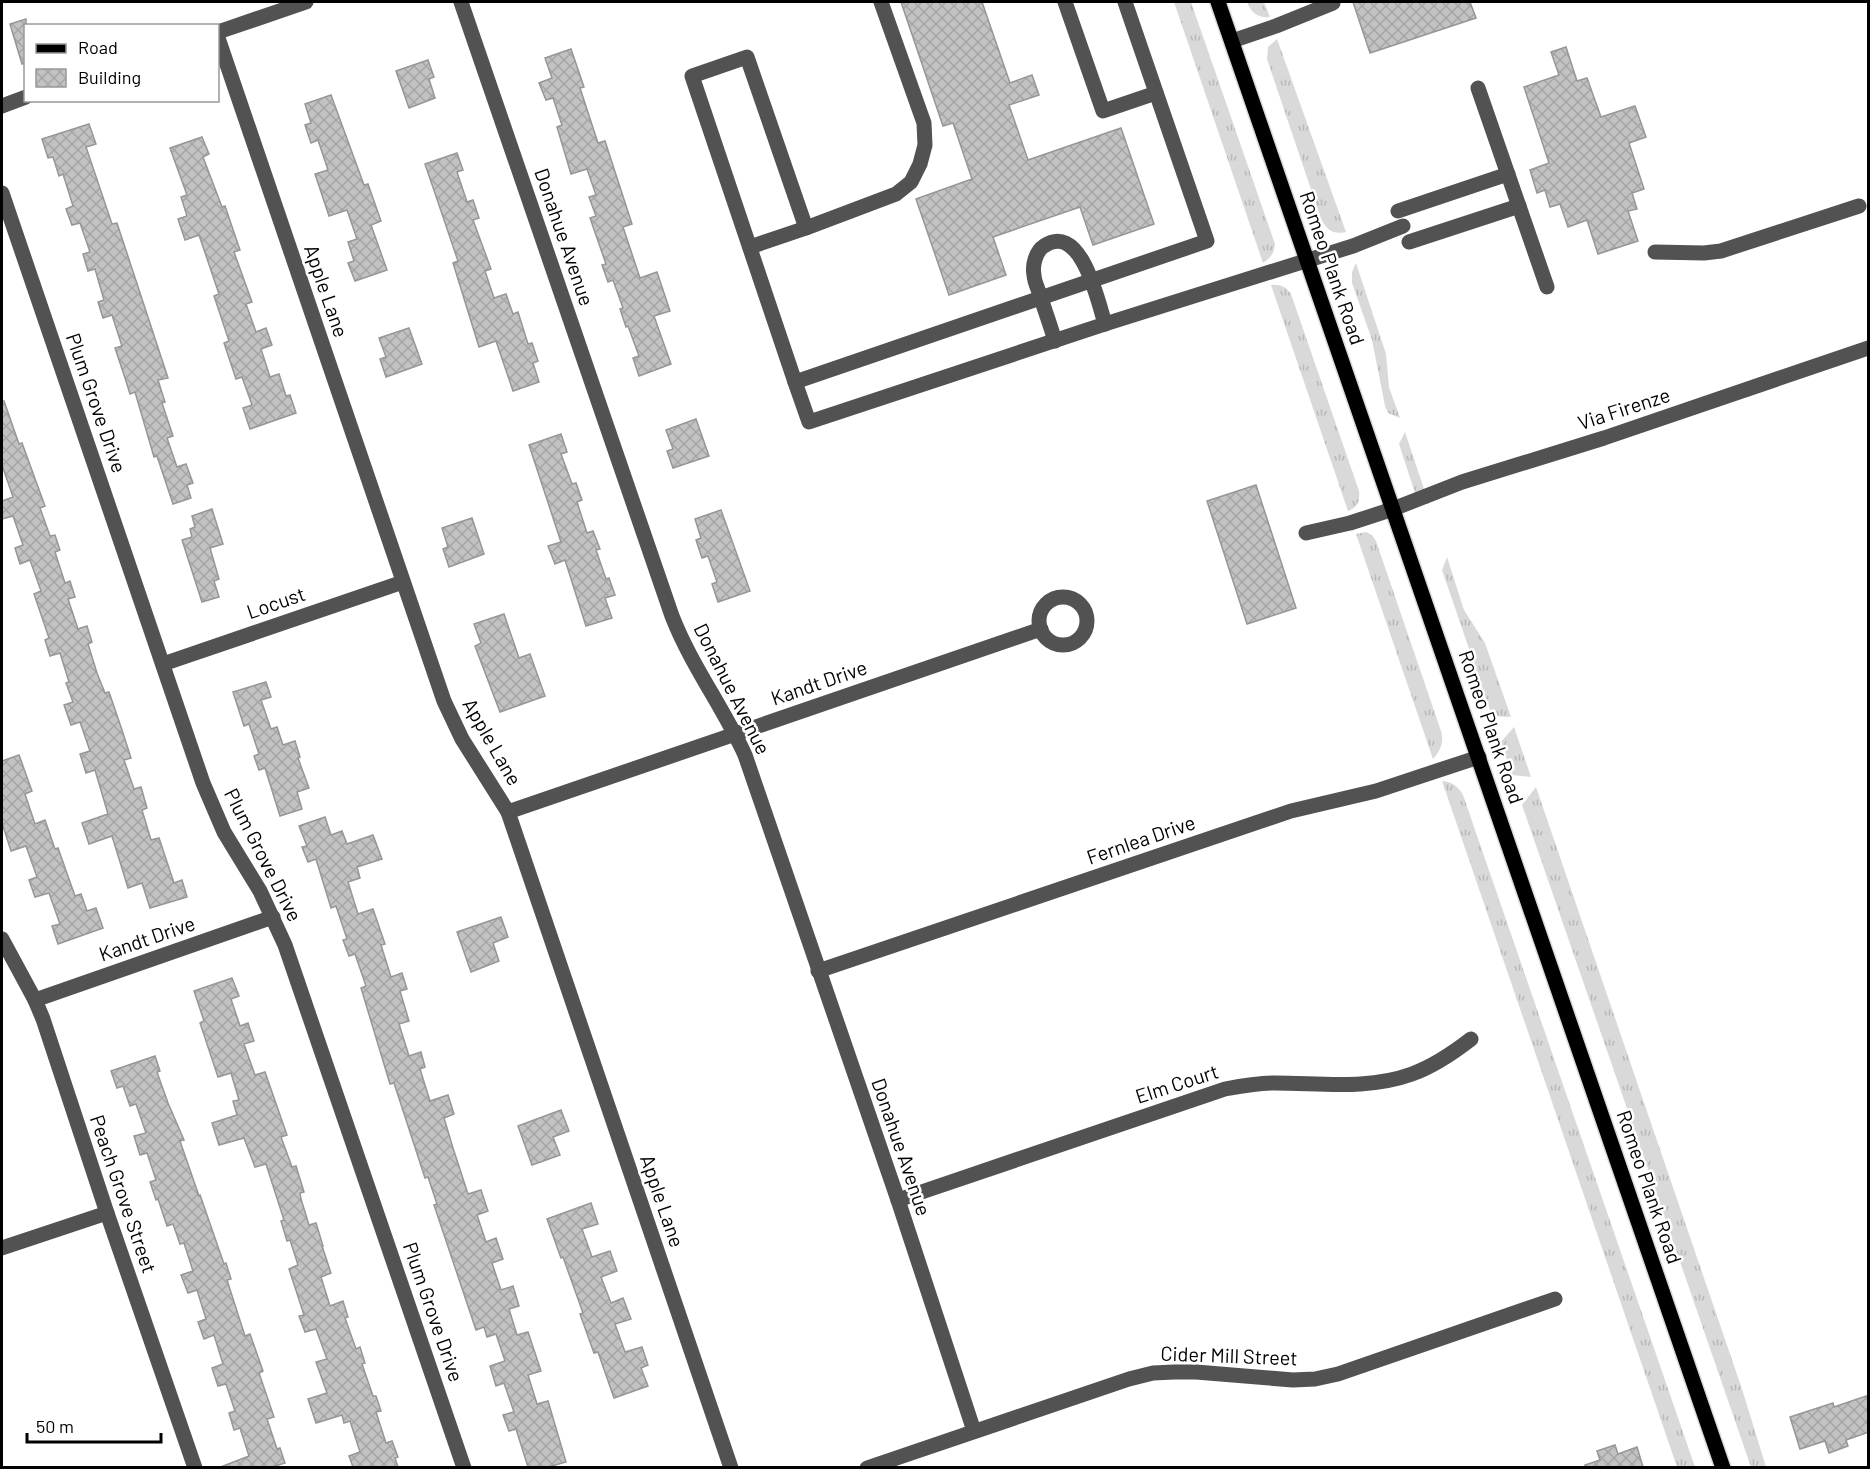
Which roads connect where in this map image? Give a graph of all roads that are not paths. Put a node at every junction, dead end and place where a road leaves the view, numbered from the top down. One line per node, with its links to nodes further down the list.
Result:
1 (306, 2): 8 (street)
2 (461, 2): 38 (street, Donahue Avenue)
3 (881, 2): 21 (street)
4 (1065, 2): 12 (street)
5 (1125, 2): 12 (street)
6 (1218, 2): 10 (main road, Romeo Plank Road)
7 (1333, 3): 10 (street)
8 (219, 32)
9 (219, 41): 35 (street, Apple Lane)
10 (1232, 41): 25 (main road, Romeo Plank Road)
11 (1478, 88): 15 (street)
12 (1156, 93): 26 (street)
13 (24, 98): 14 (street)
14 (2, 106)
15 (1508, 174): 17 (street); 19 (street)
16 (2, 193): 37 (street, Plum Grove Drive)
17 (1519, 206): 22 (street); 27 (street)
18 (1859, 206): 24 (street)
19 (1398, 211)
20 (1403, 226): 25 (street)
21 (806, 228): 23 (street); 23 (street)
22 (1409, 242)
23 (750, 247): 32 (street)
24 (1655, 252)
25 (1308, 261): 29 (street); 33 (main road, Romeo Plank Road)
26 (1091, 281): 28 (street); 28 (street); 29 (street)
27 (1547, 287)
28 (1041, 298): 30 (street); 32 (street)
29 (1105, 324): 30 (street)
30 (1055, 341): 32 (street)
31 (1869, 348): 33 (street, Via Firenze)
32 (795, 382)
33 (1393, 509): 34 (street, Via Firenze); 39 (main road, Romeo Plank Road)
34 (1306, 533)
35 (404, 582): 37 (street, Locust); 40 (street, Apple Lane)
36 (1041, 629): 38 (street, Kandt Drive)
37 (163, 664): 41 (street, Plum Grove Drive)
38 (736, 734): 40 (street, Kandt Drive); 43 (street, Donahue Avenue)
39 (1479, 757): 43 (street, Fernlea Drive); 55 (main road, Romeo Plank Road)
40 (508, 812): 53 (street, Apple Lane)
41 (273, 917): 44 (street, Kandt Drive); 52 (street, Plum Grove Drive)
42 (2, 939): 44 (street, Peach Grove Street)
43 (818, 970): 46 (street, Donahue Avenue)
44 (35, 1000): 47 (street, Peach Grove Street)
45 (1472, 1039): 46 (street, Elm Court)
46 (897, 1200): 50 (street, Donahue Avenue)
47 (107, 1213): 48 (street); 51 (street, Peach Grove Street)
48 (2, 1248)
49 (1555, 1299): 50 (street, Cider Mill Street)
50 (974, 1431): 54 (street, Cider Mill Street)
51 (195, 1467)
52 (464, 1467)
53 (731, 1467)
54 (867, 1467)
55 (1723, 1467)

